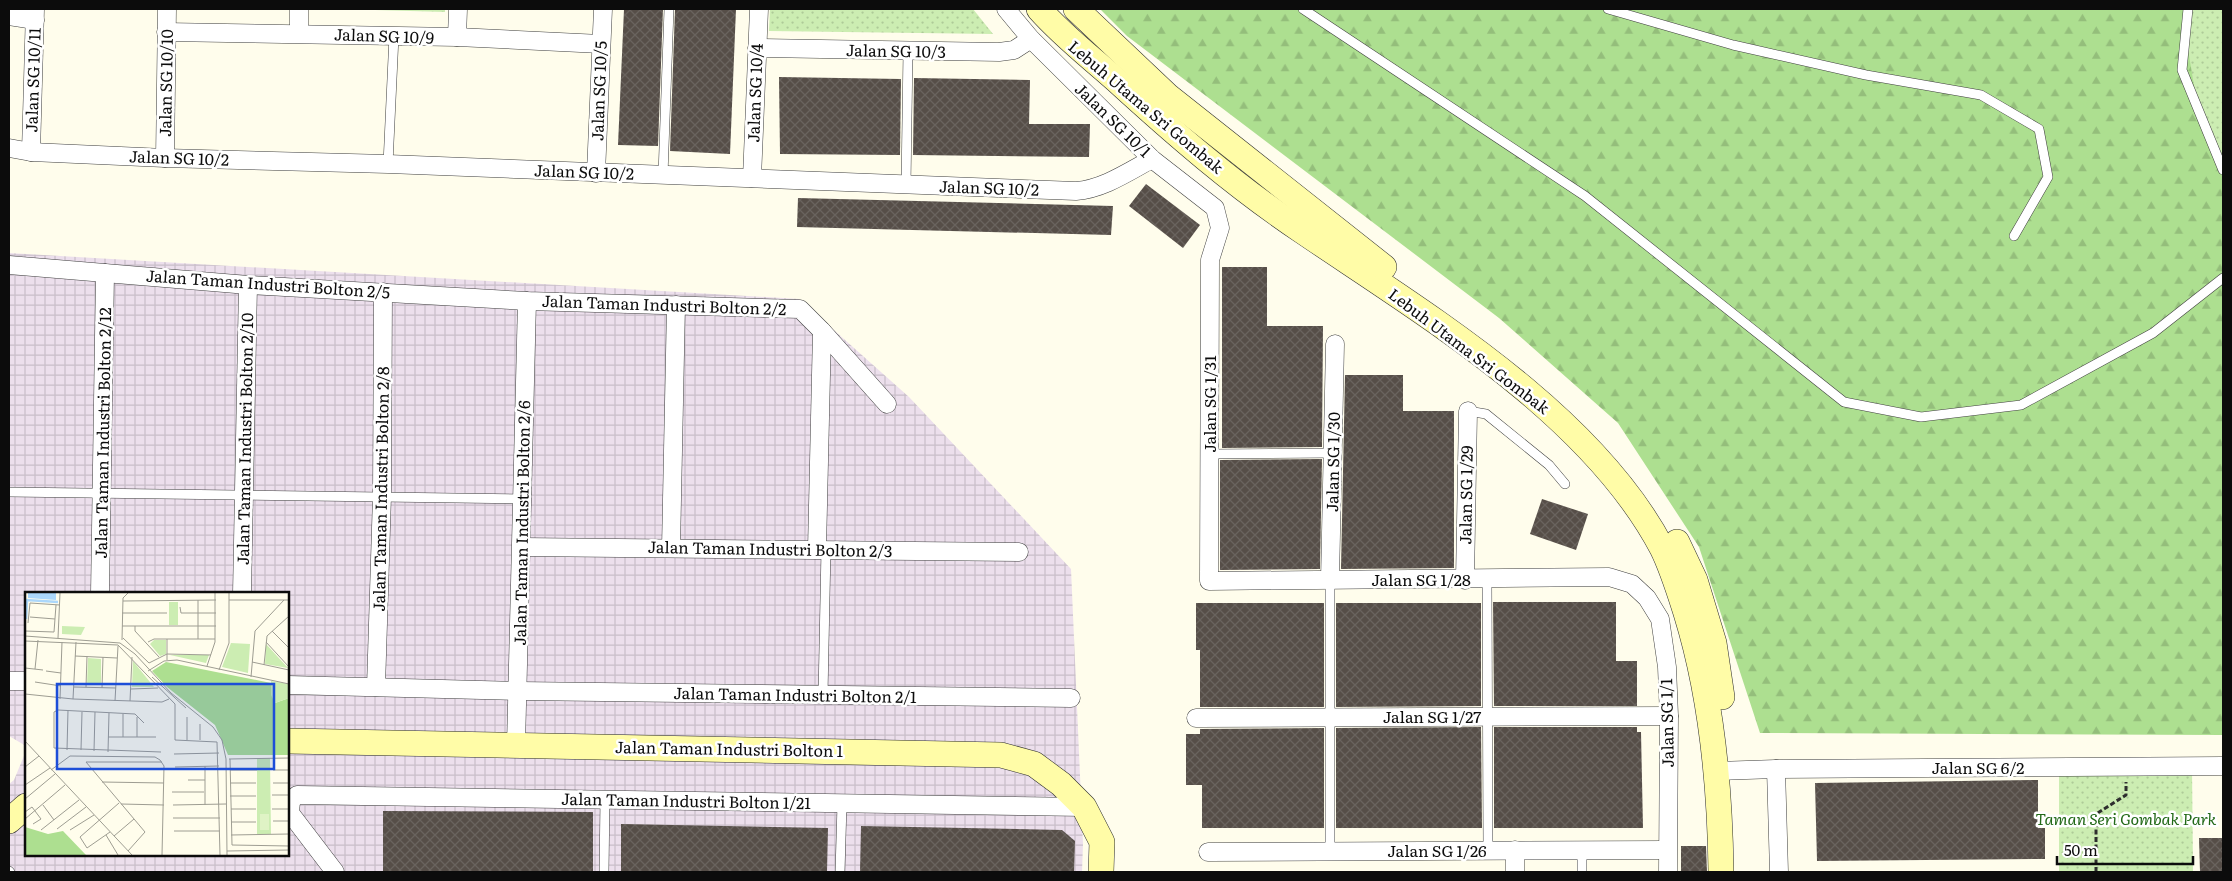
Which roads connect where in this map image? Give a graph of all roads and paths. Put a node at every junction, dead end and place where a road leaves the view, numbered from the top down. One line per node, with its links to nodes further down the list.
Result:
1 (167, 9): 15 (street, Jalan SG 10/10)
2 (299, 9): 16 (street)
3 (458, 9): 18 (street)
4 (603, 9): 20 (street, Jalan SG 10/5)
5 (669, 9): 30 (lane)
6 (759, 9): 21 (street, Jalan SG 10/4)
7 (1006, 9): 19 (street, Jalan SG 10/1)
8 (1039, 9): 81 (street, Lebuh Utama Sri Gombak)
9 (1076, 9): 81 (street, Lebuh Utama Sri Gombak)
10 (1303, 9): 37 (lane)
11 (1608, 9): 34 (lane)
12 (2188, 9): 28 (lane)
13 (35, 14): 14 (street); 24 (street, Jalan SG 10/11)
14 (9, 16)
15 (166, 32): 16 (street, Jalan SG 10/9); 25 (street, Jalan SG 10/10)
16 (300, 33): 17 (street, Jalan SG 10/9)
17 (394, 36): 18 (street, Jalan SG 10/9); 27 (lane)
18 (457, 37): 20 (street, Jalan SG 10/9)
19 (1031, 40): 22 (street, Jalan SG 10/3); 26 (street, Jalan SG 10/1)
20 (601, 44): 29 (street, Jalan SG 10/5)
21 (757, 48): 22 (street, Jalan SG 10/3); 31 (street, Jalan SG 10/4)
22 (908, 52): 32 (lane)
23 (9, 148): 24 (street, Jalan SG 10/2)
24 (31, 152): 25 (street, Jalan SG 10/2)
25 (164, 158): 27 (street, Jalan SG 10/2)
26 (1152, 159): 32 (street, Jalan SG 10/2); 33 (street, Jalan SG 10/1)
27 (388, 164): 29 (street, Jalan SG 10/2)
28 (2223, 170)
29 (596, 173): 30 (street, Jalan SG 10/2)
30 (662, 175): 31 (street, Jalan SG 10/2)
31 (752, 178): 32 (street, Jalan SG 10/2)
32 (906, 185)
33 (1220, 228): 47 (street, Jalan SG 1/31)
34 (2014, 236)
35 (9, 265): 36 (street, Jalan Taman Industri Bolton 2/5)
36 (105, 273): 38 (street, Jalan Taman Industri Bolton 2/5); 50 (street, Jalan Taman Industri Bolton 2/12)
37 (2223, 278)
38 (248, 285): 39 (street, Jalan Taman Industri Bolton 2/5); 51 (street, Jalan Taman Industri Bolton 2/10)
39 (383, 292): 40 (street, Jalan Taman Industri Bolton 2/5); 52 (street, Jalan Taman Industri Bolton 2/8)
40 (527, 301): 41 (street, Jalan Taman Industri Bolton 2/2); 53 (street, Jalan Taman Industri Bolton 2/6)
41 (676, 305): 42 (street, Jalan Taman Industri Bolton 2/2); 55 (street)
42 (822, 331): 44 (street, Jalan Taman Industri Bolton 2/2); 56 (street)
43 (1335, 344): 46 (street, Jalan SG 1/30)
44 (887, 404)
45 (1468, 411): 48 (lane); 59 (street, Jalan SG 1/29)
46 (1333, 453): 47 (lane); 58 (street, Jalan SG 1/30)
47 (1210, 454): 61 (street, Jalan SG 1/31)
48 (1565, 484)
49 (9, 492): 50 (lane)
50 (102, 493): 51 (lane); 63 (street, Jalan Taman Industri Bolton 2/12)
51 (244, 494): 52 (lane); 64 (street, Jalan Taman Industri Bolton 2/10)
52 (382, 496): 53 (lane); 68 (street, Jalan Taman Industri Bolton 2/8)
53 (523, 499): 54 (street, Jalan Taman Industri Bolton 2/6)
54 (522, 547): 55 (street, Jalan Taman Industri Bolton 2/3); 69 (street, Jalan Taman Industri Bolton 2/6)
55 (671, 548): 56 (street, Jalan Taman Industri Bolton 2/3)
56 (821, 549): 57 (street, Jalan Taman Industri Bolton 2/3); 70 (lane)
57 (1019, 552)
58 (1330, 580): 59 (street, Jalan SG 1/28); 61 (street, Jalan SG 1/28); 73 (lane)
59 (1465, 580): 60 (street, Jalan SG 1/28)
60 (1487, 580): 62 (street, Jalan SG 1/28); 74 (lane)
61 (1209, 581)
62 (1632, 584): 72 (street, Jalan SG 1/1)
63 (100, 592)
64 (242, 592)
65 (9, 681): 66 (street)
66 (25, 681)
67 (289, 686): 68 (street)
68 (376, 687): 69 (street)
69 (519, 691): 70 (street, Jalan Taman Industri Bolton 2/1); 77 (street, Jalan Taman Industri Bolton 2/6)
70 (823, 695): 71 (street, Jalan Taman Industri Bolton 2/1)
71 (1072, 698)
72 (1669, 716): 74 (street, Jalan SG 1/27); 88 (street, Jalan SG 1/1)
73 (1330, 717): 74 (street, Jalan SG 1/27); 75 (street, Jalan SG 1/27); 89 (lane)
74 (1487, 717): 85 (lane)
75 (1196, 718)
76 (289, 741): 77 (street, Jalan Taman Industri Bolton 1)
77 (516, 745): 84 (street, Jalan Taman Industri Bolton 1)
78 (2223, 766): 79 (street, Jalan SG 6/2)
79 (2125, 767): 80 (street, Jalan SG 6/2); 101 (path)
80 (1776, 769): 81 (street, Jalan SG 6/2); 100 (street)
81 (1725, 771): 98 (street, Lebuh Utama Sri Gombak); 99 (street, Lebuh Utama Sri Gombak)
82 (606, 799): 83 (street, Jalan Taman Industri Bolton 1/21); 91 (street, Jalan Taman Industri Bolton 1/21); 92 (lane)
83 (842, 804): 84 (street, Jalan Taman Industri Bolton 1/21); 93 (lane)
84 (1084, 807): 94 (street, Jalan Taman Industri Bolton 1)
85 (1488, 850): 86 (street, Jalan SG 1/26); 89 (street, Jalan SG 1/26)
86 (1514, 850): 87 (street, Jalan SG 1/26); 95 (street)
87 (1582, 850): 88 (street, Jalan SG 1/26); 96 (lane)
88 (1667, 850): 97 (street, Jalan SG 1/1)
89 (1330, 851): 90 (street, Jalan SG 1/26)
90 (1208, 852)
91 (335, 872)
92 (604, 872)
93 (840, 872)
94 (1101, 872)
95 (1515, 872)
96 (1582, 872)
97 (1668, 872)
98 (1721, 872)
99 (1736, 872)
100 (1779, 872)
101 (2096, 872)

